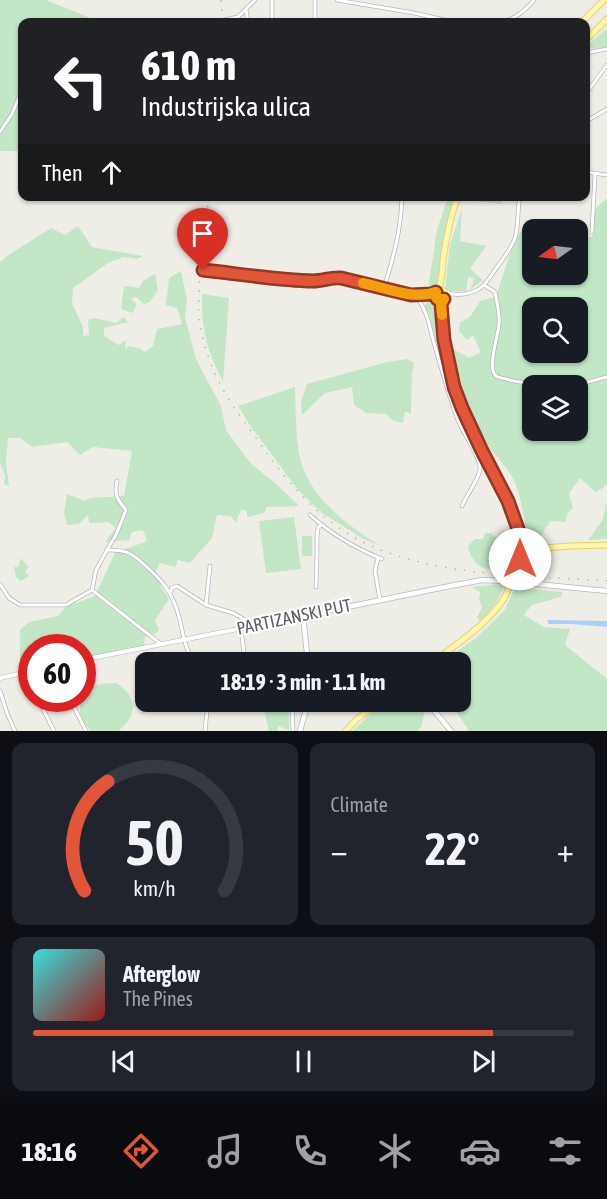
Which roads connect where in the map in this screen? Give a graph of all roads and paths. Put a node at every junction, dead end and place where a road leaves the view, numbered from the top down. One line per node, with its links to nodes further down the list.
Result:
1 (255, 0): 8 (street)
2 (272, 0): 11 (street)
3 (315, 0): 12 (street)
4 (337, 0): 7 (street)
5 (534, 0): 14 (street)
6 (604, 0): 15 (main road)
7 (353, 2): 13 (street)
8 (246, 10): 9 (street); 10 (street)
9 (236, 18)
10 (247, 18)
11 (272, 18)
12 (315, 18)
13 (436, 18)
14 (516, 18)
15 (586, 18)
16 (606, 20): 17 (main road)
17 (590, 36)
18 (607, 49): 19 (street)
19 (590, 52)
20 (607, 65): 21 (street)
21 (590, 88)
22 (18, 100): 25 (street)
23 (607, 109): 24 (street)
24 (590, 119)
25 (0, 132)
26 (590, 173): 27 (street)
27 (596, 174): 28 (street); 32 (street)
28 (607, 176)
29 (402, 201): 35 (street)
30 (457, 201): 38 (main road)
31 (519, 201): 34 (street)
32 (592, 232)
33 (203, 270): 35 (street)
34 (484, 285): 38 (street); 41 (street)
35 (384, 288): 37 (street)
36 (420, 294): 37 (street); 38 (street); 39 (street)
37 (411, 295): 39 (street)
38 (442, 296): 39 (street); 47 (main road)
39 (420, 300): 44 (street)
40 (607, 377): 42 (street)
41 (522, 381)
42 (588, 382)
43 (117, 481): 52 (street)
44 (462, 506)
45 (310, 515): 46 (street)
46 (321, 525): 57 (street); 61 (street)
47 (516, 525): 48 (main road); 50 (main road)
48 (526, 544): 50 (main road); 51 (main road); 53 (main road)
49 (607, 545): 51 (main road)
50 (517, 548): 53 (main road); 55 (main road)
51 (544, 549): 53 (main road)
52 (107, 550): 58 (street); 60 (street)
53 (525, 554): 55 (main road)
54 (210, 566): 62 (street)
55 (515, 566): 71 (main road, bridge)
56 (0, 584): 58 (street)
57 (316, 587)
58 (92, 590): 67 (street)
59 (607, 591): 61 (main road, PARTIZANSKI PUT)
60 (170, 593): 62 (street); 66 (street)
61 (380, 600): 63 (main road, PARTIZANSKI PUT)
62 (206, 605): 64 (street)
63 (303, 616): 64 (street, PARTIZANSKI PUT); 70 (main road)
64 (251, 626): 65 (street, PARTIZANSKI PUT)
65 (241, 628): 66 (street, PARTIZANSKI PUT); 69 (street)
66 (184, 640): 67 (street, PARTIZANSKI PUT); 68 (street)
67 (161, 644): 72 (street, PARTIZANSKI PUT)
68 (187, 652)
69 (243, 652)
70 (307, 652)
71 (446, 652)
72 (96, 657)
73 (18, 674): 74 (street)
74 (0, 678)
75 (0, 691): 83 (street)
76 (45, 712): 84 (street)
77 (76, 712): 85 (street)
78 (207, 712): 86 (street)
79 (292, 712): 87 (street)
80 (305, 712): 88 (main road)
81 (366, 712): 89 (main road)
82 (435, 712): 90 (main road)
83 (15, 731)
84 (54, 731)
85 (86, 731)
86 (205, 731)
87 (293, 731)
88 (300, 731)
89 (346, 731)
90 (451, 731)

